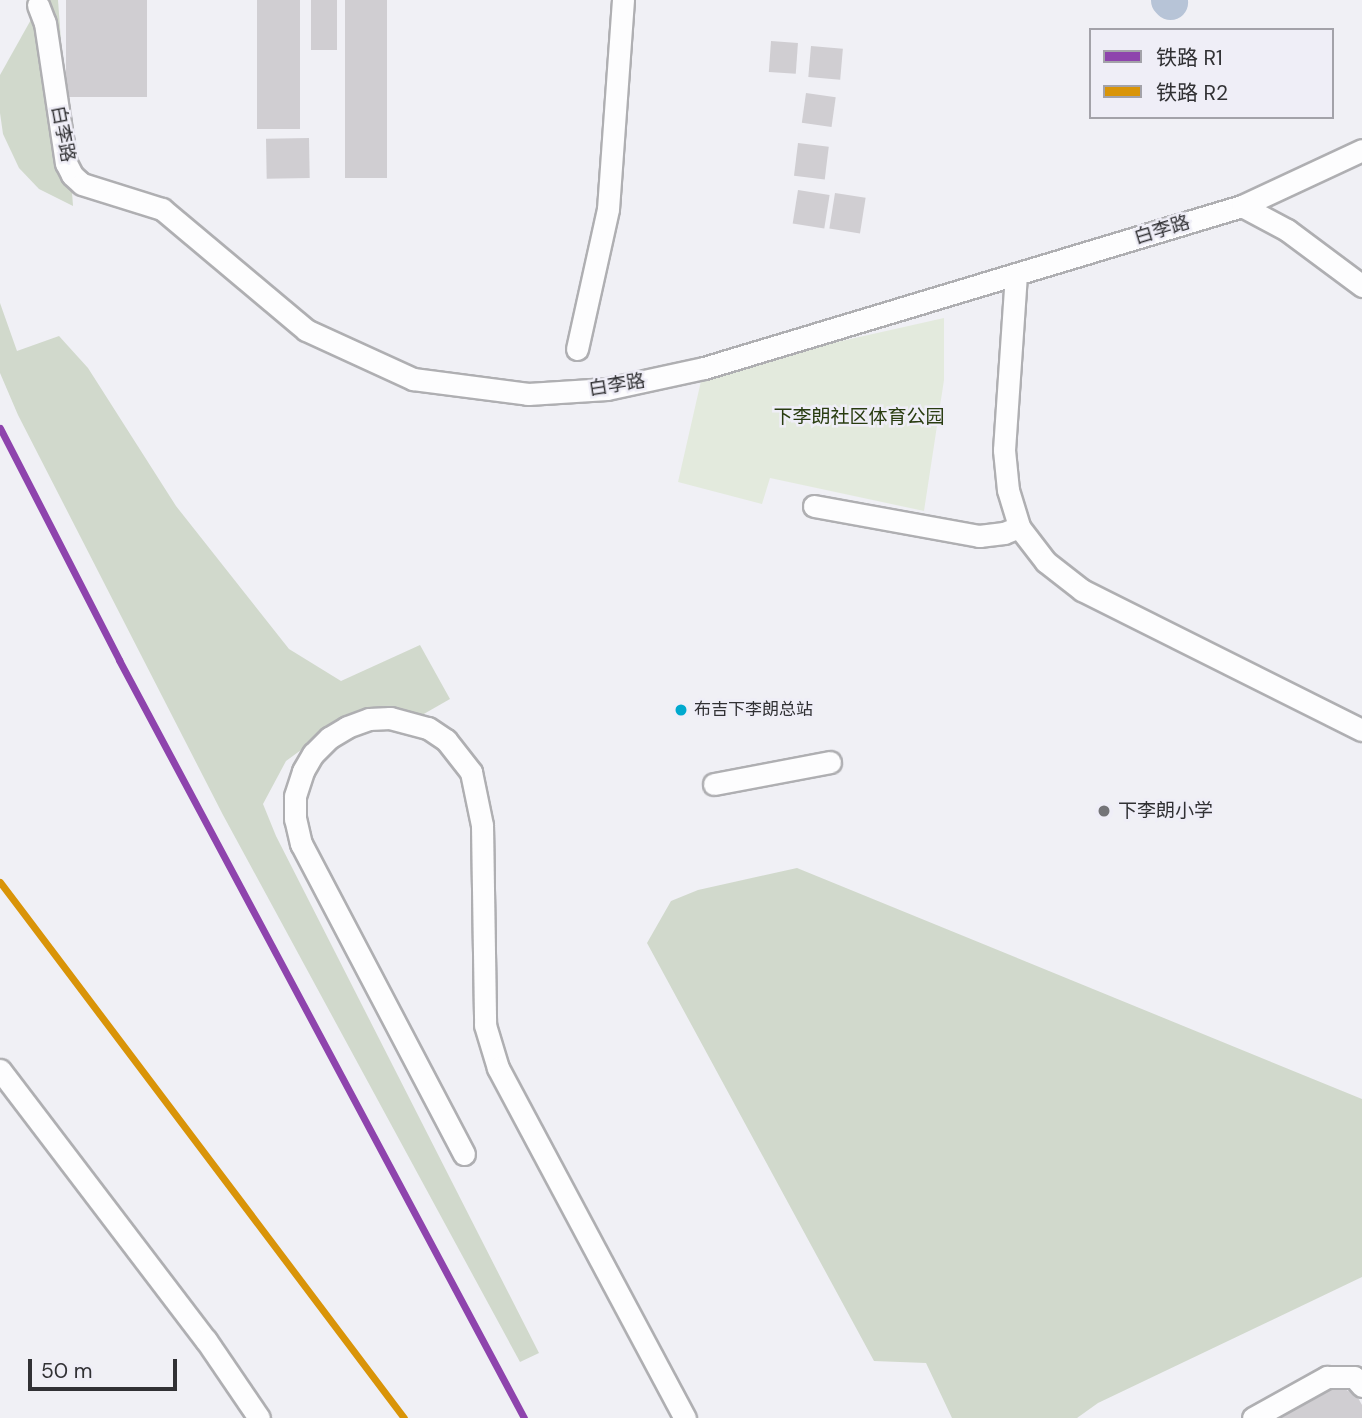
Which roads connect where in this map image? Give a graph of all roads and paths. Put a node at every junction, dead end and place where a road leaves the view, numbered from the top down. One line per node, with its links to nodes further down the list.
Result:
1 (622, 0): 7 (street)
2 (38, 5): 5 (street, 白李路)
3 (1362, 150): 4 (street, 白李路)
4 (1242, 206): 5 (street, 白李路); 6 (street)
5 (1016, 274): 9 (street)
6 (1362, 286)
7 (577, 349)
8 (814, 506): 9 (street)
9 (1019, 527): 10 (street)
10 (1362, 730)
11 (830, 762): 12 (street)
12 (714, 784)
13 (0, 1070): 16 (street)
14 (464, 1154): 17 (street)
15 (1362, 1386): 18 (street)
16 (260, 1418)
17 (685, 1418)
18 (1253, 1418)

